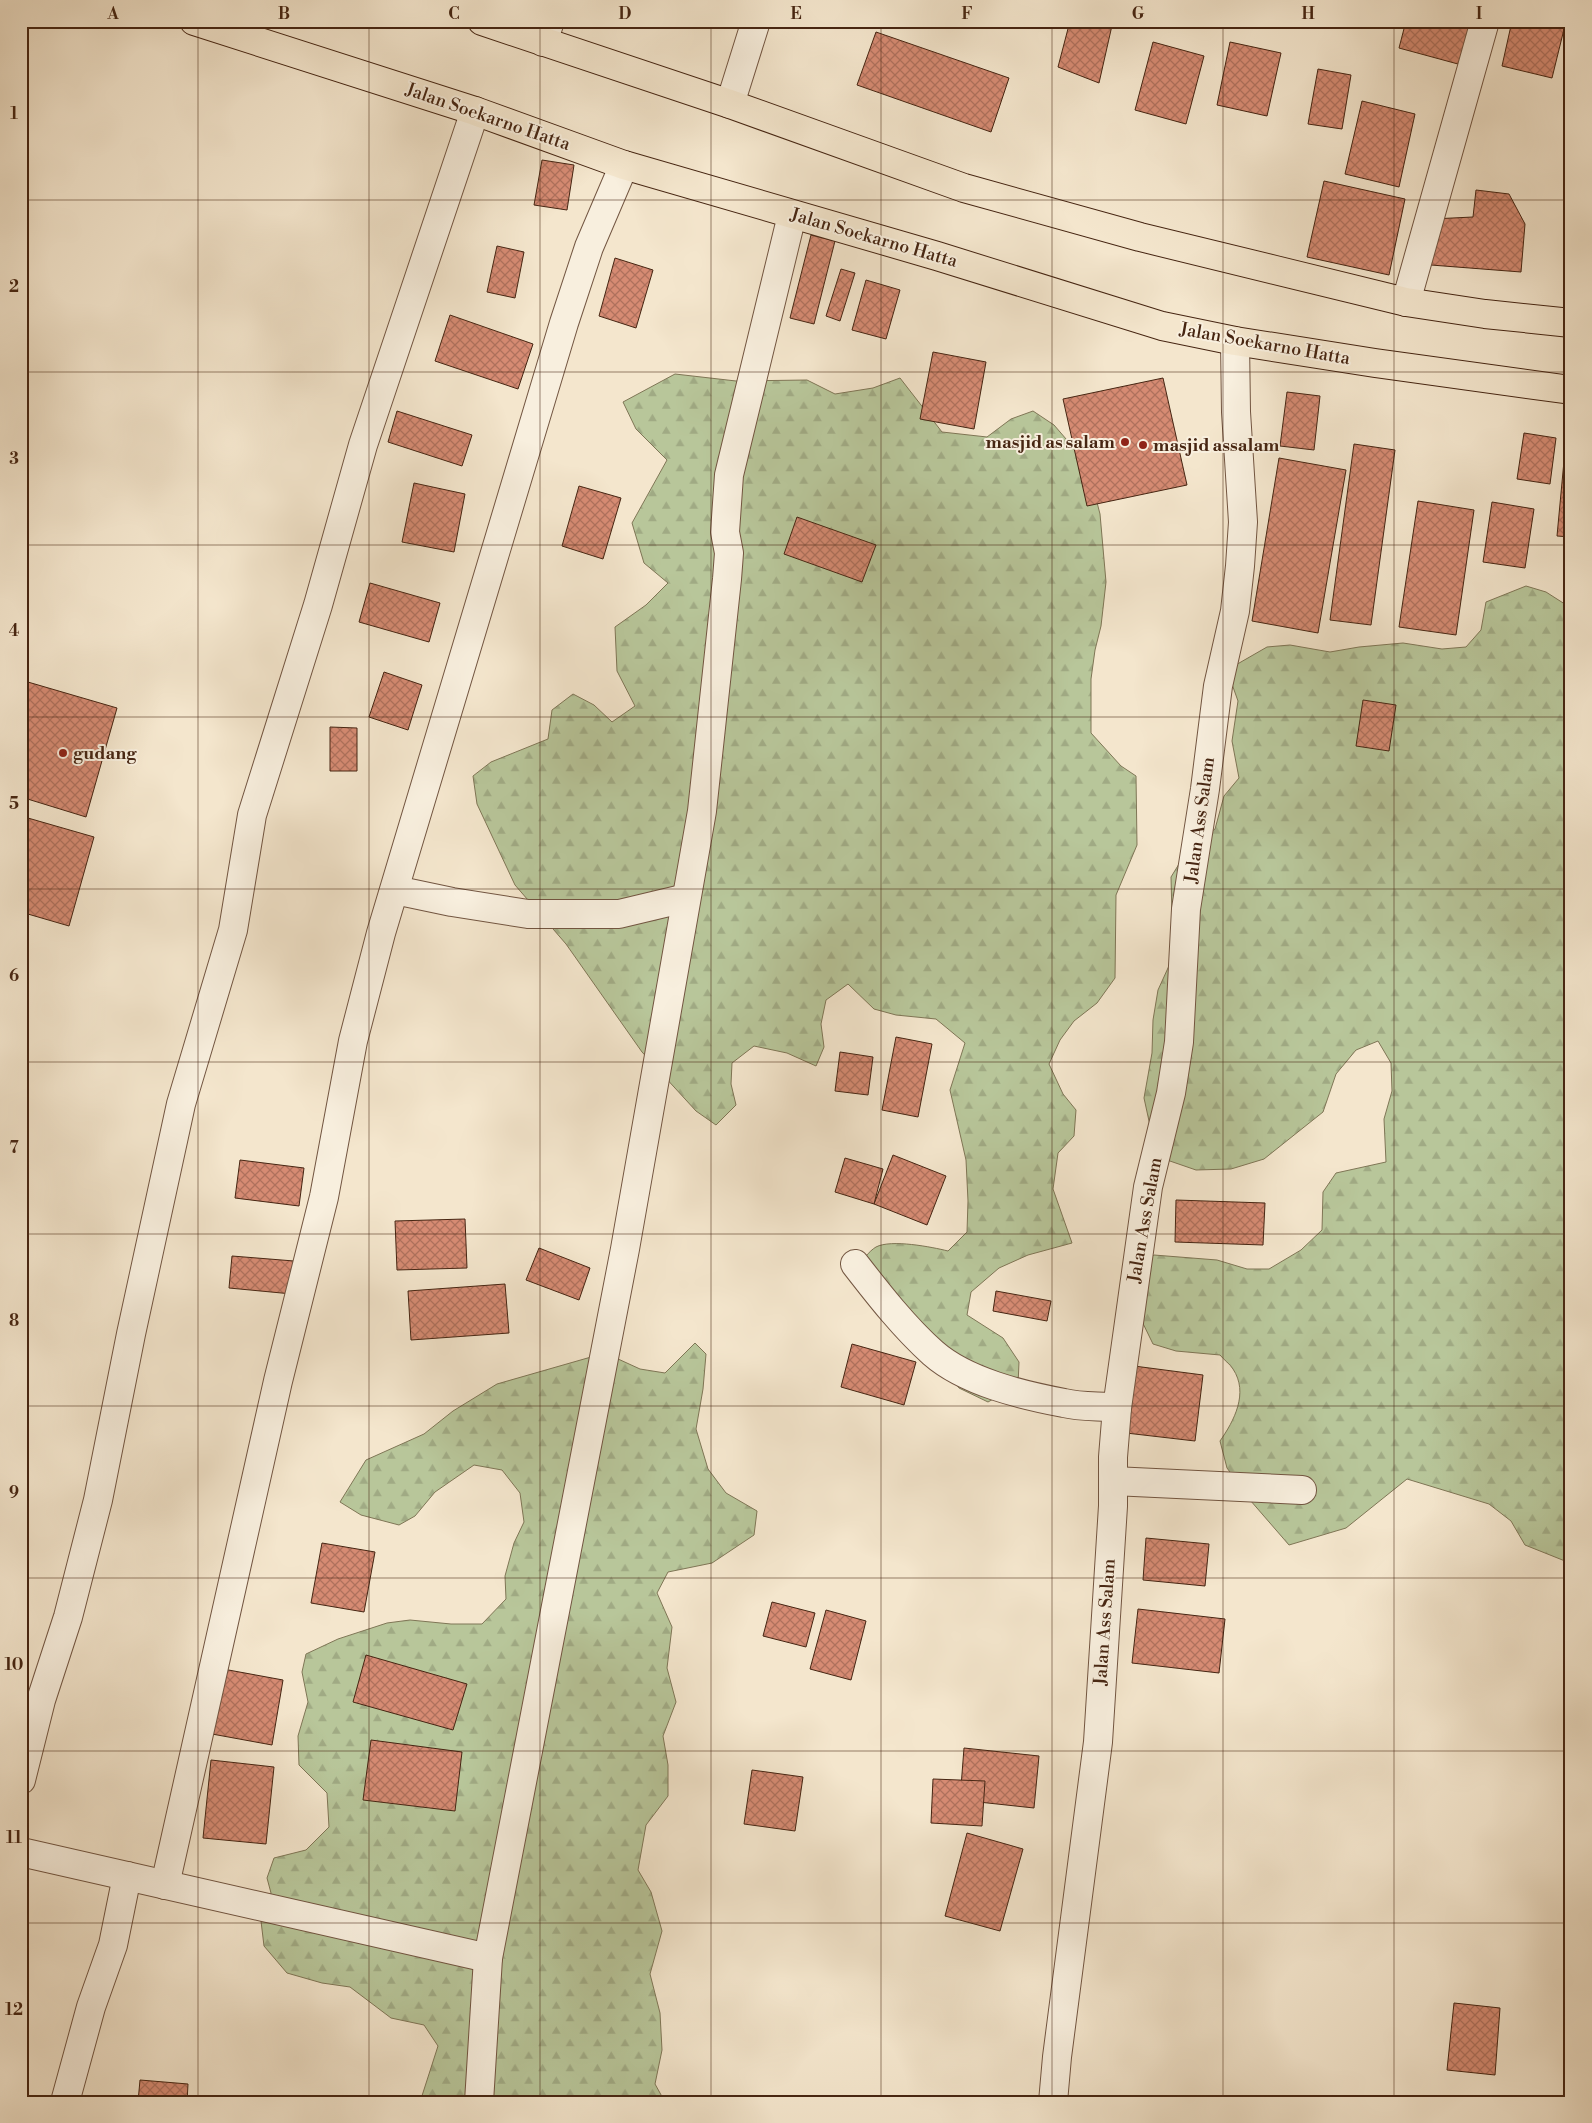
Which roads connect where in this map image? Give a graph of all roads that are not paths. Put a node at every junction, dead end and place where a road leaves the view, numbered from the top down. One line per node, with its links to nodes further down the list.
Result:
1 (194, 21): 7 (highway, Jalan Soekarno Hatta)
2 (482, 21): 5 (highway)
3 (756, 21): 6 (street)
4 (1485, 21): 10 (street)
5 (546, 32): 6 (highway)
6 (730, 104): 10 (highway)
7 (475, 111): 8 (highway, Jalan Soekarno Hatta); 20 (street)
8 (624, 165): 9 (highway, Jalan Soekarno Hatta); 14 (street)
9 (792, 215): 12 (highway, Jalan Soekarno Hatta); 15 (street)
10 (1406, 302): 11 (highway)
11 (1571, 322)
12 (1236, 341): 13 (highway, Jalan Soekarno Hatta); 17 (street, Jalan Ass Salam)
13 (1571, 390)
14 (395, 890): 15 (street); 23 (street)
15 (686, 898): 24 (street)
16 (855, 1264): 17 (street)
17 (1117, 1408): 18 (street, Jalan Ass Salam)
18 (1113, 1481): 19 (street); 27 (street, Jalan Ass Salam)
19 (1302, 1490)
20 (21, 1780)
21 (21, 1852): 22 (street)
22 (127, 1876): 23 (street); 25 (street)
23 (165, 1885): 24 (street)
24 (488, 1958): 26 (street)
25 (65, 2102)
26 (479, 2102)
27 (1053, 2102)

